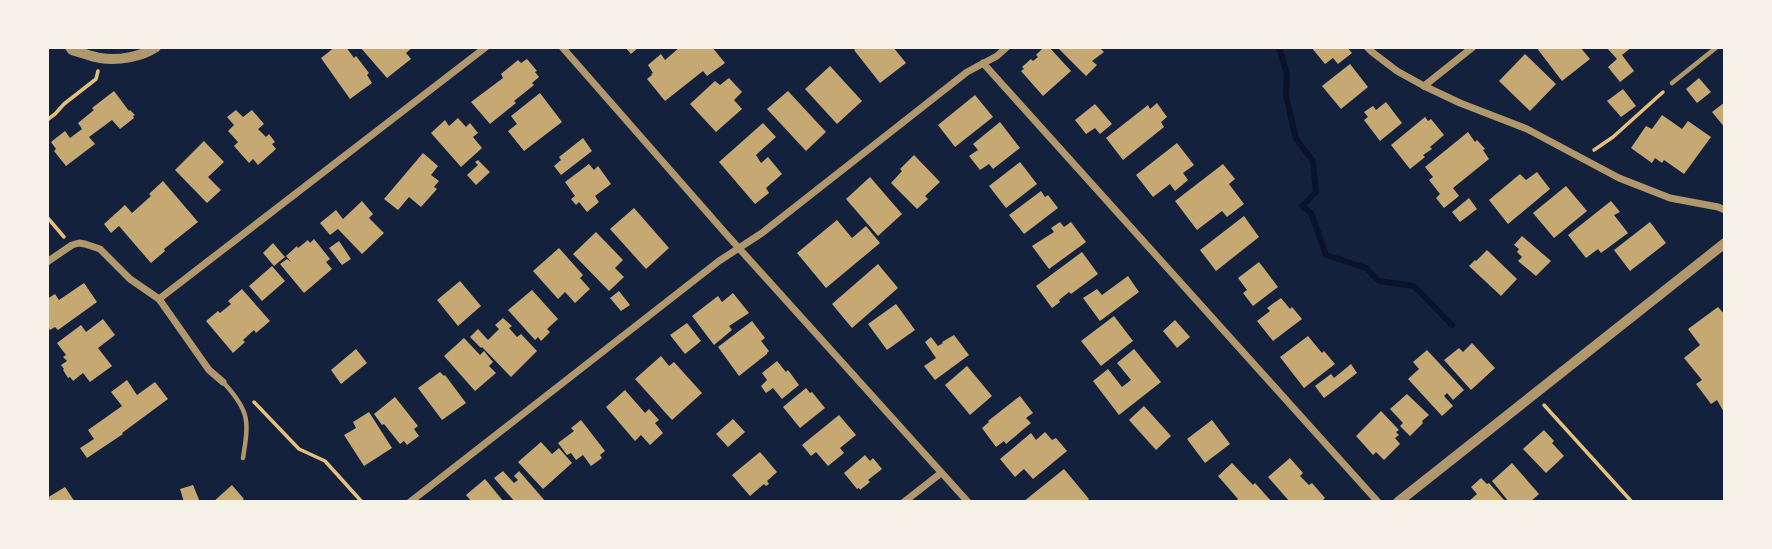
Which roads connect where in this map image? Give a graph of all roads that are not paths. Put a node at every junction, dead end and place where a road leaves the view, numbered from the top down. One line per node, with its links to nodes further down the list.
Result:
1 (70, 47): 2 (street)
2 (156, 47)
3 (486, 47): 16 (street)
4 (562, 47): 14 (street)
5 (1007, 47): 9 (street)
6 (1367, 47): 11 (street)
7 (1473, 47): 11 (street)
8 (1717, 47): 10 (lane)
9 (983, 63): 14 (street); 23 (street)
10 (1672, 83)
11 (1424, 86): 12 (street)
12 (1725, 210)
13 (1725, 243): 24 (street)
14 (740, 248): 19 (street); 20 (street)
15 (47, 262): 16 (street)
16 (159, 299): 17 (street)
17 (223, 382): 18 (lane)
18 (243, 458)
19 (941, 473): 21 (street); 22 (street)
20 (410, 502)
21 (904, 502)
22 (968, 502)
23 (1378, 502)
24 (1398, 502)

